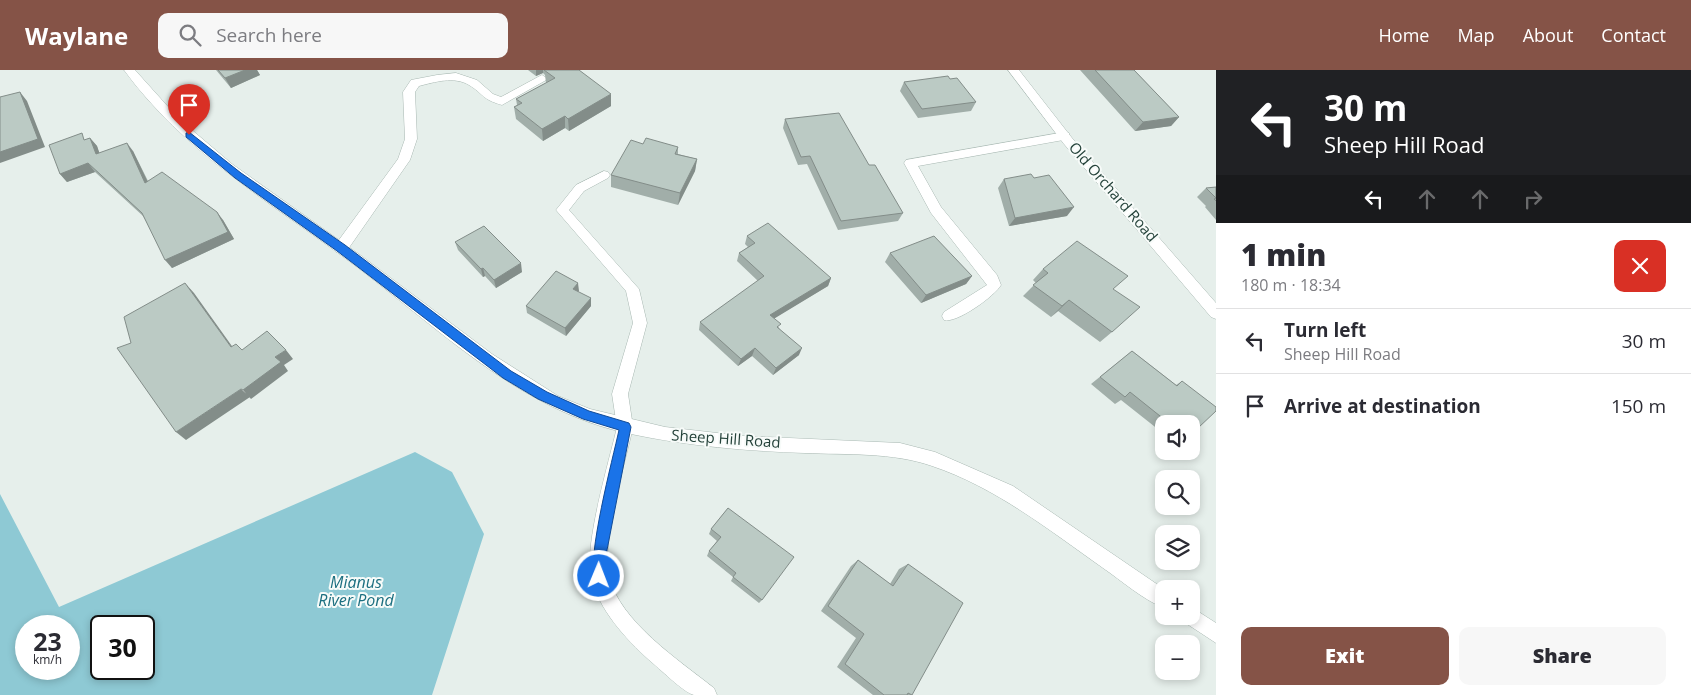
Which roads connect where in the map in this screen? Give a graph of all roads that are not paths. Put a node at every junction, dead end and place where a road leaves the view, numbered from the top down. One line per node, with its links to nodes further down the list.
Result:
1 (129, 70): 6 (street, Sheep Hill Road)
2 (1013, 70): 4 (street, Old Orchard Road)
3 (542, 79): 6 (street)
4 (1064, 136): 7 (street, Old Orchard Road); 8 (street)
5 (604, 175): 9 (street)
6 (341, 248): 9 (street, Sheep Hill Road)
7 (1216, 313)
8 (949, 316)
9 (625, 427): 10 (street, Sheep Hill Road); 13 (street)
10 (1155, 592)
11 (1200, 623): 12 (street)
12 (1216, 634)
13 (706, 695)

